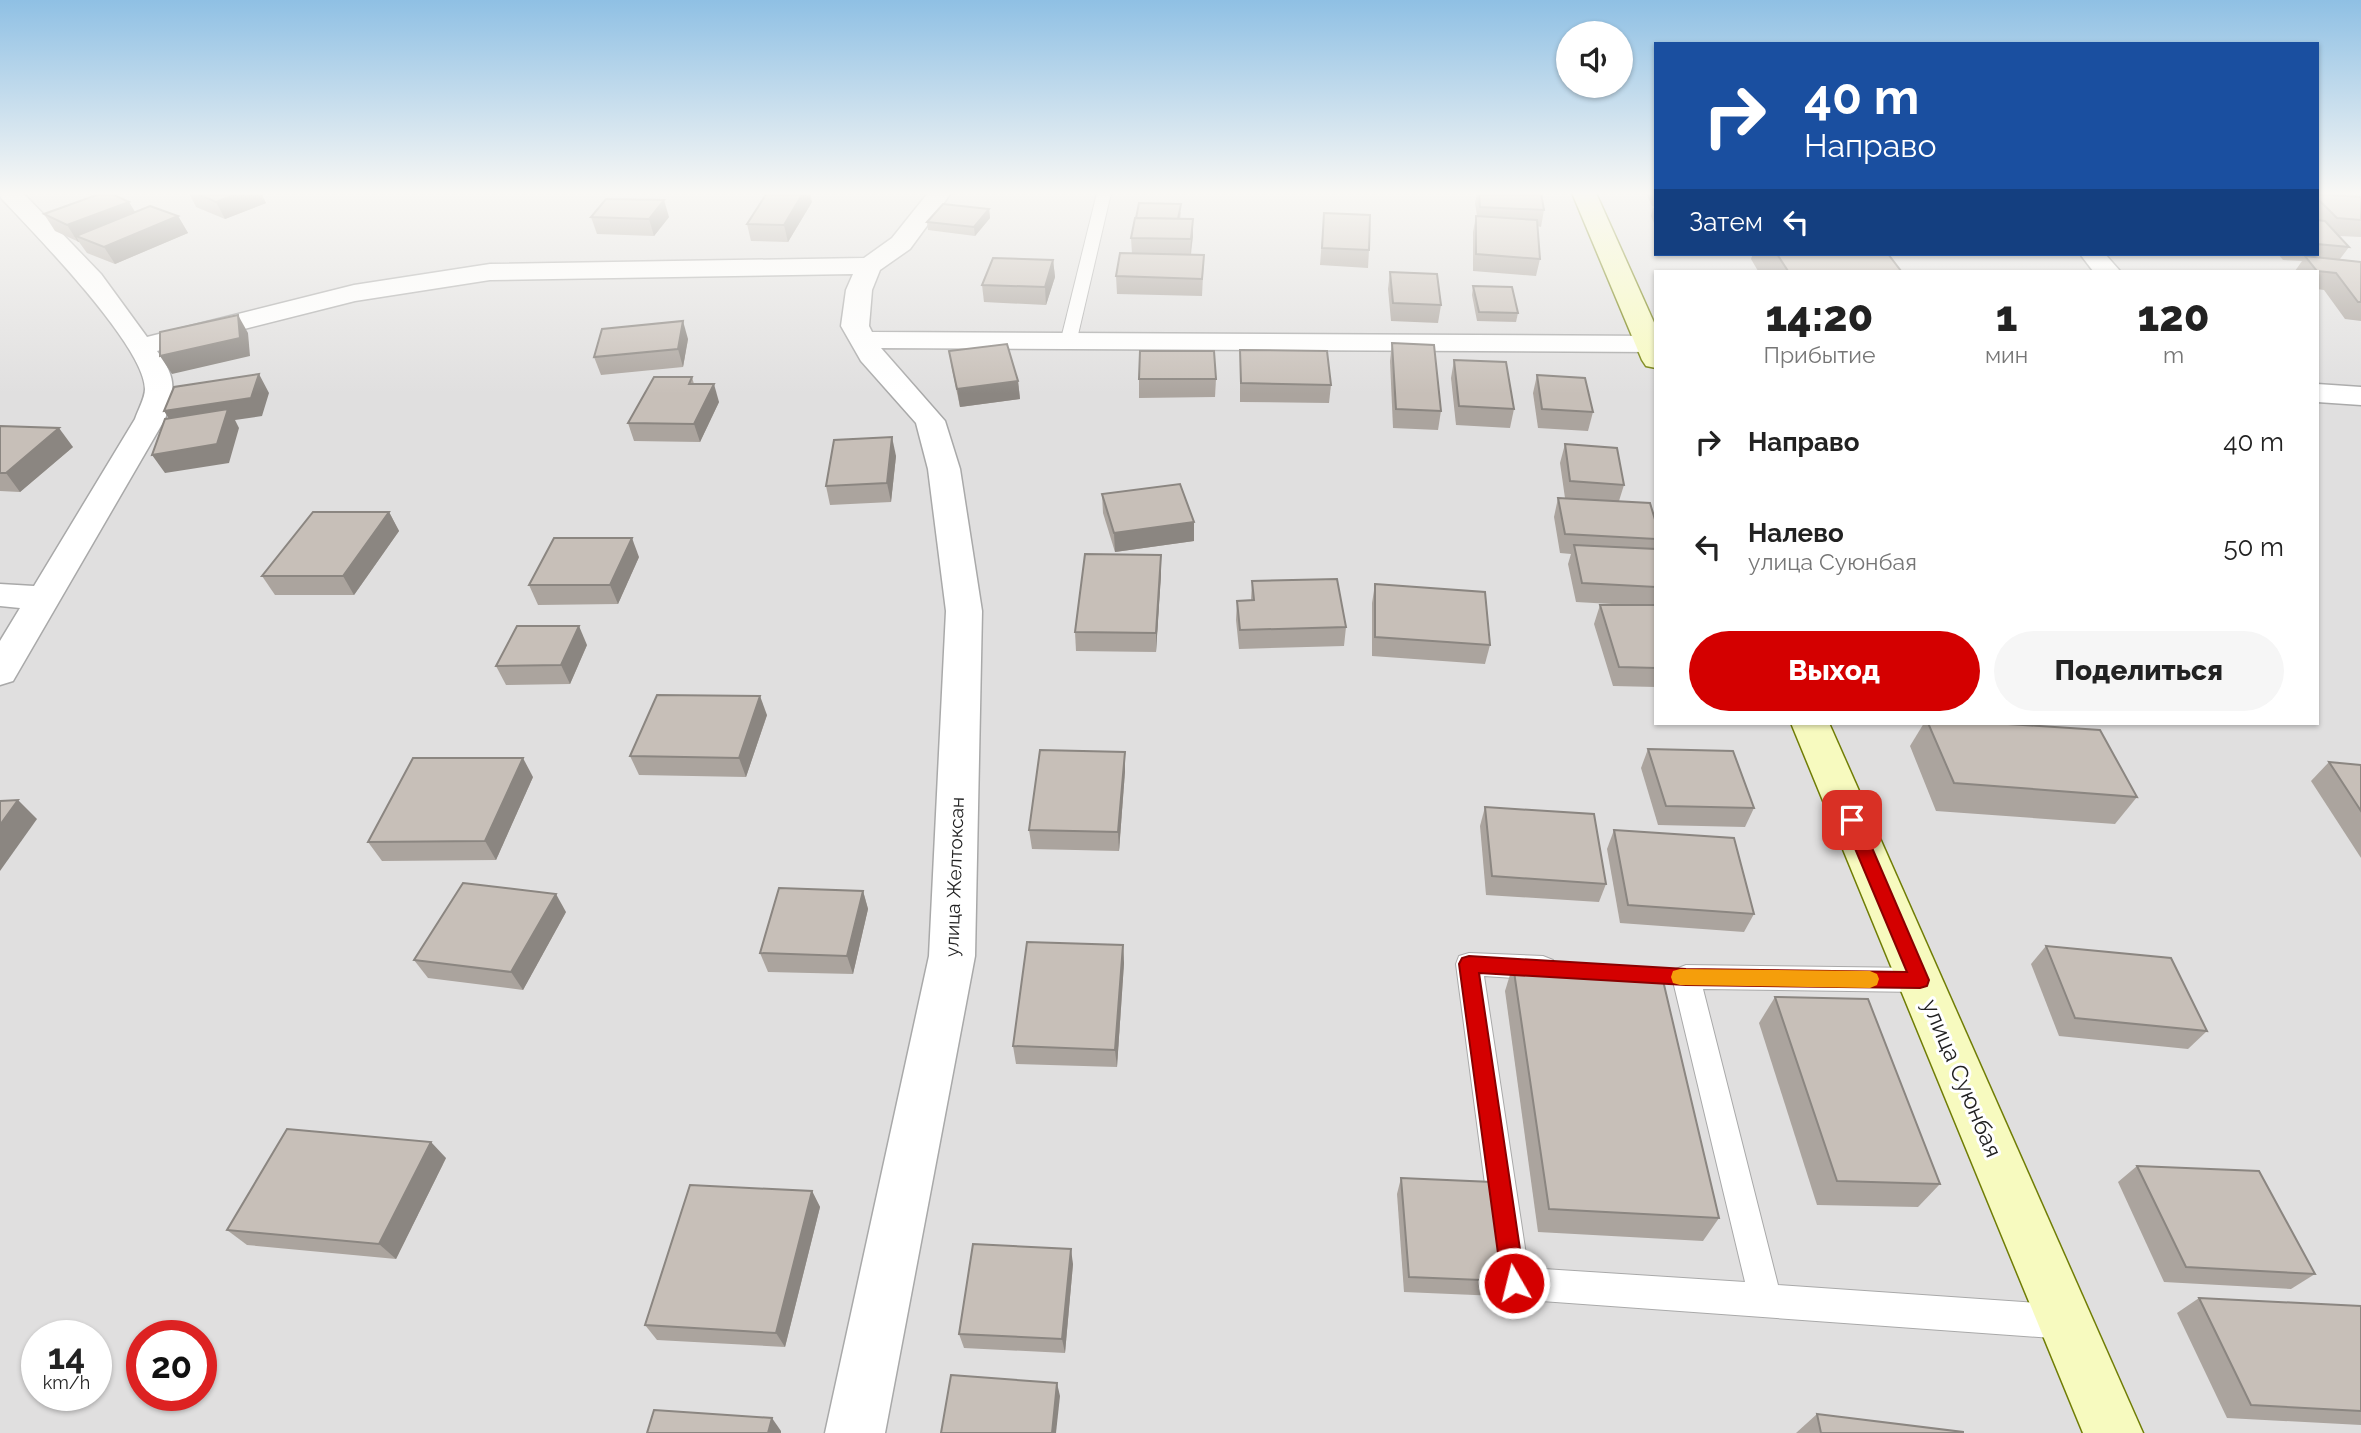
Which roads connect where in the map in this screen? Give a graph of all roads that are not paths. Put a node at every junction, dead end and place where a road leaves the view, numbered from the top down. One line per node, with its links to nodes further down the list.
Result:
1 (73, 260): 8 (street)
2 (882, 260): 5 (street)
3 (1088, 260): 7 (lane)
4 (1614, 260): 9 (main road)
5 (869, 266): 6 (street); 8 (street)
6 (863, 340): 7 (street); 20 (street, улица Желтоксан)
7 (1069, 340): 9 (street)
8 (141, 347): 13 (street)
9 (1653, 349)
10 (2319, 393): 11 (street)
11 (2361, 396)
12 (0, 595): 13 (street)
13 (44, 598): 14 (street)
14 (0, 672)
15 (1811, 725): 17 (main road, улица Суюнбая)
16 (1577, 971): 18 (lane)
17 (1920, 980): 18 (lane); 19 (main road, улица Суюнбая)
18 (1766, 1300): 19 (lane)
19 (2065, 1322): 21 (main road, улица Суюнбая)
20 (855, 1433)
21 (2113, 1433)

